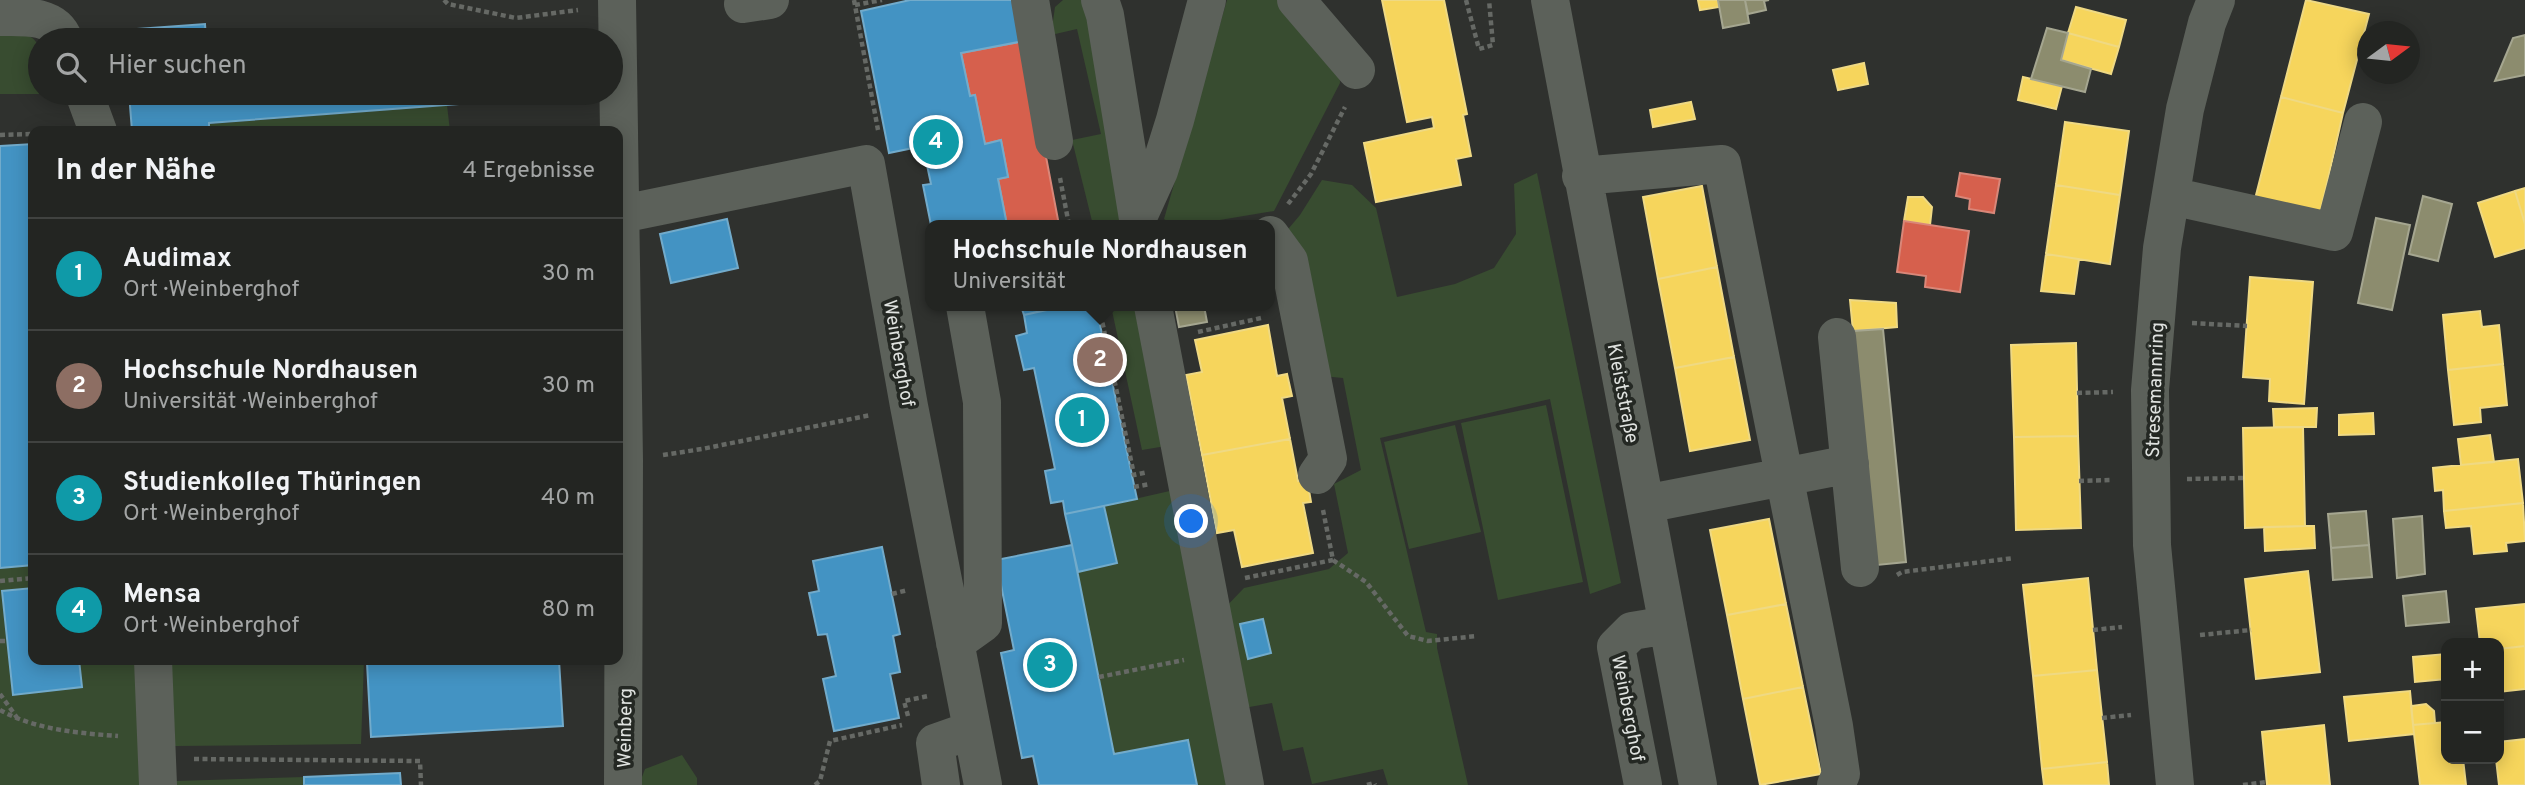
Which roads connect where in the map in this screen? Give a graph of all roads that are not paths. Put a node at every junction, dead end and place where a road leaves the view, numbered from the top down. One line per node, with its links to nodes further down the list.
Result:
1 (1030, 0): 17 (street)
2 (1100, 0): 21 (street)
3 (1207, 0): 22 (street)
4 (1296, 0): 11 (street)
5 (1550, 0): 18 (street, Kleiststraße)
6 (2216, 0): 19 (street, Stresemannring)
7 (617, 2): 10 (street, Weinberg)
8 (0, 18): 9 (street)
9 (55, 28)
10 (618, 28)
11 (1356, 70)
12 (88, 105): 15 (street)
13 (619, 105): 16 (street, Weinberg)
14 (2363, 122): 19 (street)
15 (96, 126)
16 (620, 126)
17 (1054, 141)
18 (1581, 176): 29 (street); 31 (street, Kleiststraße)
19 (2171, 196): 45 (street, Stresemannring)
20 (623, 214): 34 (street, Weinberghof)
21 (1138, 220)
22 (1138, 220)
23 (1278, 221): 30 (street)
24 (966, 311): 34 (street)
25 (1156, 323): 41 (street)
26 (1837, 337): 28 (street)
27 (623, 338): 38 (street, Weinberg)
28 (1850, 464): 29 (street); 32 (street)
29 (1784, 476): 31 (street); 44 (street)
30 (1320, 489)
31 (1645, 504): 33 (street, Kleiststraße)
32 (1875, 573)
33 (1668, 625): 42 (street, Weinberghof); 43 (street, Kleiststraße)
34 (955, 643): 36 (street, Weinberghof)
35 (153, 665): 37 (street)
36 (972, 730): 39 (street); 40 (street, Weinberghof)
37 (157, 772)
38 (623, 785)
39 (941, 785)
40 (983, 785)
41 (1245, 785)
42 (1643, 785)
43 (1698, 785)
44 (1836, 785)
45 (2175, 785)

